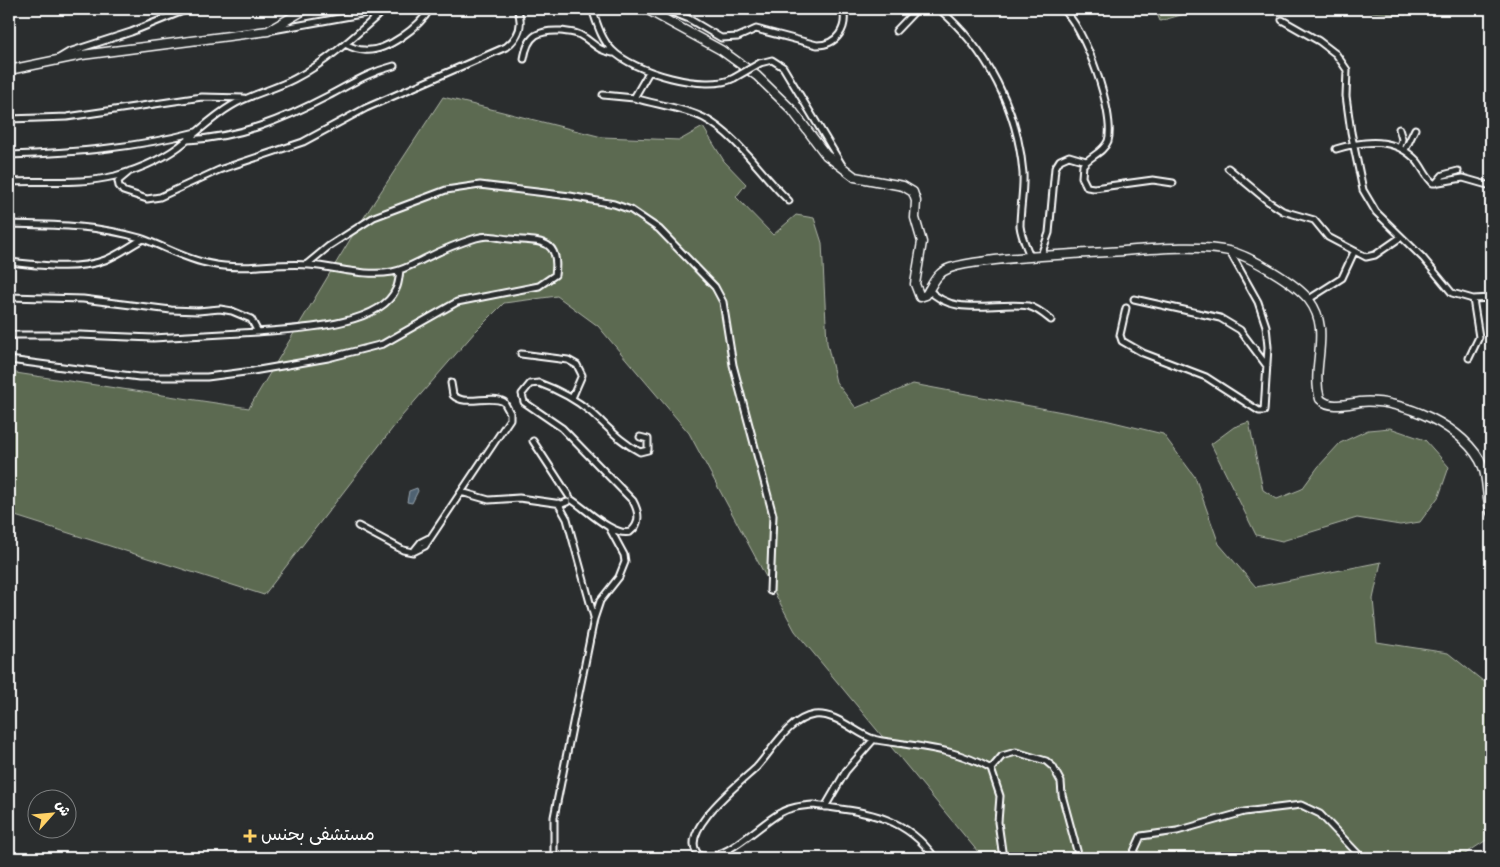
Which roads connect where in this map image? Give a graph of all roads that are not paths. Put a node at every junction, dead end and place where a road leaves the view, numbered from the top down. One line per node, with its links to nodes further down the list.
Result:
1 (188, 9): 21 (street)
2 (306, 9): 16 (main road)
3 (368, 9): 14 (street)
4 (386, 9): 14 (street); 18 (street)
5 (430, 9): 18 (street)
6 (517, 9): 40 (street)
7 (592, 9): 19 (street)
8 (646, 9): 39 (main road)
9 (664, 9): 10 (street)
10 (843, 9)
11 (917, 9): 17 (street)
12 (940, 9): 53 (street)
13 (1062, 9): 37 (street)
14 (358, 15): 16 (street)
15 (1282, 20): 33 (street)
16 (268, 31): 21 (main road)
17 (896, 31)
18 (345, 44): 26 (street)
19 (616, 54): 20 (street); 24 (street)
20 (524, 59)
21 (57, 60): 23 (main road)
22 (394, 66): 32 (street)
23 (9, 70)
24 (649, 72): 27 (street); 39 (street, bridge)
25 (602, 94): 27 (street)
26 (245, 98): 28 (street); 31 (street)
27 (634, 98): 46 (street)
28 (9, 119)
29 (1399, 129): 35 (street)
30 (1415, 130): 35 (street)
31 (196, 132): 32 (street); 36 (street)
32 (187, 140): 40 (street)
33 (1355, 144): 34 (street); 35 (street); 48 (street)
34 (1336, 149)
35 (1403, 149): 44 (street)
36 (9, 155)
37 (1086, 162): 43 (street); 52 (street)
38 (1228, 168): 51 (street)
39 (845, 169): 57 (main road)
40 (130, 171): 42 (street)
41 (1458, 171): 44 (street)
42 (9, 182)
43 (1173, 183)
44 (1436, 183): 45 (street)
45 (1491, 186)
46 (789, 201)
47 (9, 224): 49 (street)
48 (1401, 237): 51 (street); 62 (street)
49 (142, 239): 54 (street); 55 (street)
50 (1230, 251): 52 (main road); 61 (main road); 70 (street)
51 (1354, 252): 61 (street)
52 (1040, 255): 53 (main road)
53 (1030, 256): 57 (main road)
54 (9, 262)
55 (306, 265): 56 (street); 81 (street)
56 (400, 270): 65 (street); 69 (street)
57 (928, 289): 64 (street)
58 (9, 297): 65 (street)
59 (1491, 298): 62 (street)
60 (1134, 299): 70 (street)
61 (1309, 299): 78 (main road)
62 (1473, 299): 68 (street)
63 (1126, 308): 70 (street)
64 (1051, 320)
65 (258, 332): 66 (street)
66 (9, 335)
67 (521, 354): 72 (street)
68 (1469, 358)
69 (9, 360)
70 (1267, 366)
71 (451, 383): 75 (street)
72 (572, 398): 73 (street); 80 (street)
73 (640, 437)
74 (533, 442): 76 (street)
75 (461, 492): 77 (street); 79 (street)
76 (569, 499): 77 (street); 80 (street)
77 (558, 503): 82 (street)
78 (1491, 512)
79 (358, 526)
80 (610, 528): 82 (street)
81 (770, 591)
82 (594, 619): 86 (street)
83 (874, 739): 84 (street); 85 (street); 85 (street)
84 (991, 769): 88 (street); 89 (street)
85 (825, 807): 87 (street)
86 (554, 858)
87 (935, 858)
88 (1004, 858)
89 (1079, 858)
90 (1130, 858): 91 (street)
91 (1362, 858)

